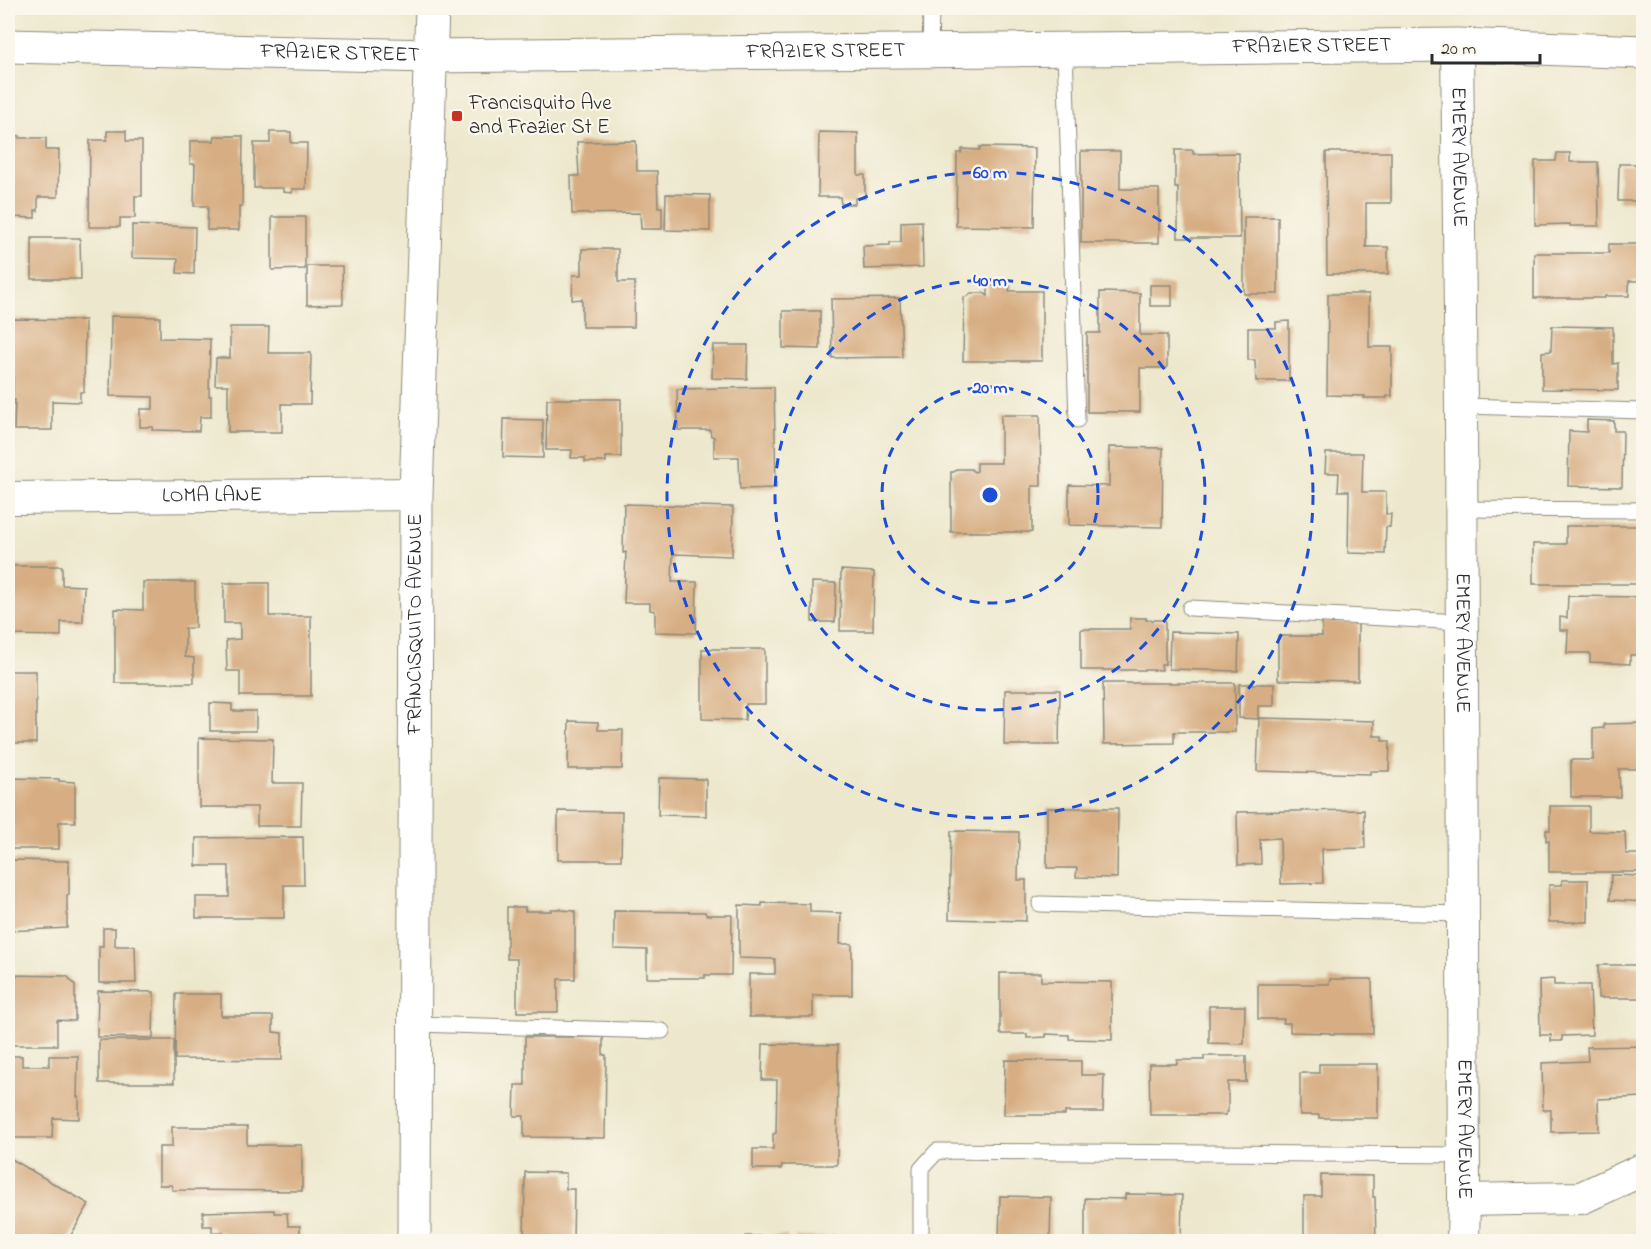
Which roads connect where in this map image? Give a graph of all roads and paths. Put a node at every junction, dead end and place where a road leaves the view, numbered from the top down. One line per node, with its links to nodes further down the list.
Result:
1 (432, 8): 8 (street, FRANCISQUITO AVENUE)
2 (932, 8): 6 (lane)
3 (1457, 45): 5 (street, FRAZIER STREET); 7 (street, FRAZIER STREET); 9 (street, EMERY AVENUE)
4 (8, 46): 8 (street, FRAZIER STREET)
5 (1065, 49): 6 (street, FRAZIER STREET); 11 (lane)
6 (930, 51): 8 (street, FRAZIER STREET)
7 (1644, 52)
8 (431, 56): 12 (street, FRANCISQUITO AVENUE)
9 (1461, 406): 10 (lane); 14 (street, EMERY AVENUE)
10 (1644, 411)
11 (1077, 420)
12 (416, 494): 13 (street, LOMA LANE); 20 (street, FRANCISQUITO AVENUE)
13 (8, 498)
14 (1461, 509): 15 (lane); 17 (street, EMERY AVENUE)
15 (1644, 510)
16 (1190, 608): 17 (lane)
17 (1461, 621): 19 (street, EMERY AVENUE)
18 (1040, 904): 19 (lane)
19 (1462, 914): 22 (street, EMERY AVENUE)
20 (415, 1024): 21 (lane); 25 (street, FRANCISQUITO AVENUE)
21 (662, 1030)
22 (1464, 1155): 24 (street, EMERY AVENUE); 26 (lane)
23 (1644, 1169): 24 (street)
24 (1464, 1200): 27 (street, EMERY AVENUE)
25 (414, 1242)
26 (921, 1242)
27 (1463, 1242)

